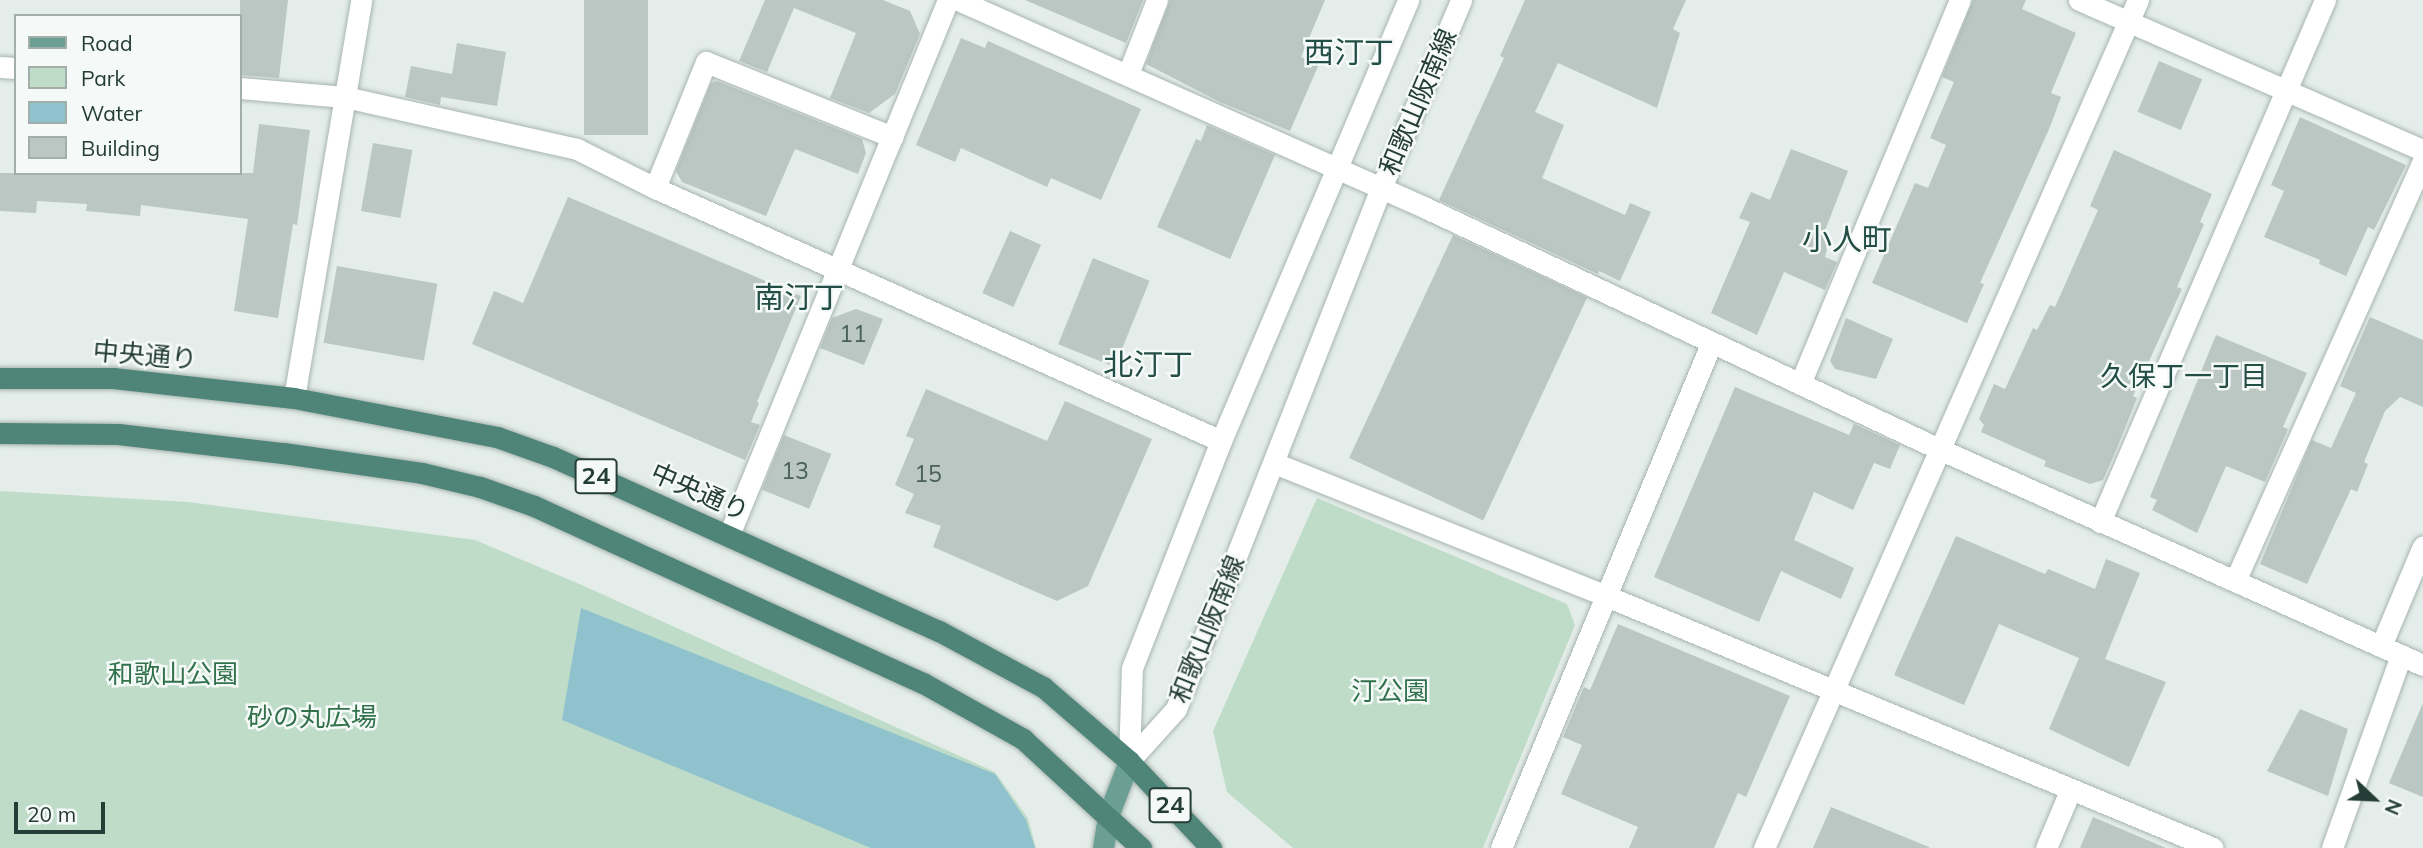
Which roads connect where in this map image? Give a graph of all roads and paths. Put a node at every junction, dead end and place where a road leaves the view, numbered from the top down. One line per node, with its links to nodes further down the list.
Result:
1 (361, 0): 15 (street)
2 (948, 0): 16 (street)
3 (958, 0): 12 (street)
4 (1157, 0): 12 (street)
5 (1408, 0): 19 (street, 和歌山阪南線)
6 (1461, 0): 21 (street, 和歌山阪南線)
7 (1960, 0): 25 (street)
8 (2079, 0): 11 (street)
9 (2138, 0): 11 (street)
10 (2325, 0): 14 (street)
11 (2129, 21): 14 (street); 29 (street)
12 (1128, 74): 19 (street)
13 (242, 88): 15 (street)
14 (2286, 90): 17 (street); 31 (street)
15 (345, 97): 20 (street); 26 (street)
16 (893, 137): 20 (street); 22 (street)
17 (2423, 150)
18 (2423, 160): 34 (street)
19 (1336, 169): 21 (street); 28 (street, 和歌山阪南線)
20 (654, 188): 22 (street)
21 (1381, 188): 23 (street); 30 (street, 和歌山阪南線)
22 (840, 269): 28 (street); 32 (street)
23 (1711, 344): 25 (street); 35 (street)
24 (0, 378): 26 (highway, 中央通り / 24)
25 (1800, 384): 29 (street)
26 (294, 398): 32 (highway, 中央通り / 24)
27 (0, 433): 42 (highway, 24)
28 (1221, 441): 40 (street, 和歌山阪南線)
29 (1939, 449): 31 (street); 39 (street)
30 (1274, 463): 35 (street); 40 (street, 和歌山阪南線)
31 (2100, 522): 34 (street)
32 (729, 535): 40 (highway, 中央通り / 24)
33 (2423, 547): 36 (street)
34 (2235, 581): 36 (street)
35 (1604, 595): 39 (street); 46 (street)
36 (2381, 646): 37 (street)
37 (2401, 655): 38 (street); 50 (street)
38 (2423, 665)
39 (1832, 691): 41 (street); 47 (street)
40 (1129, 761): 42 (main road); 45 (highway, 中央通り / 24)
41 (2070, 791): 48 (street); 49 (street)
42 (1108, 816): 43 (main road); 44 (highway, 24)
43 (1103, 848)
44 (1141, 848)
45 (1212, 848)
46 (1501, 848)
47 (1764, 848)
48 (2046, 848)
49 (2213, 848)
50 (2332, 848)

